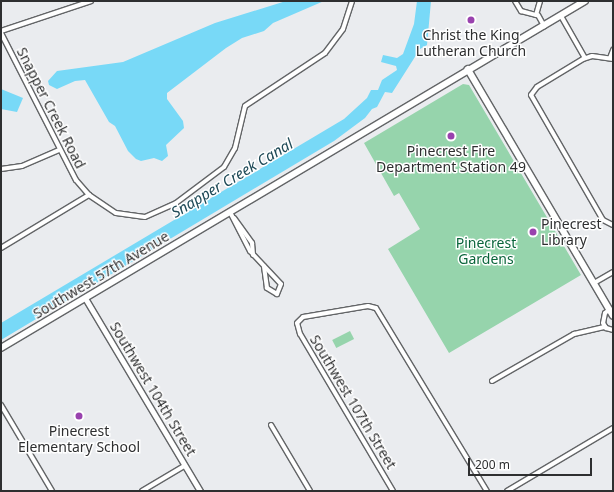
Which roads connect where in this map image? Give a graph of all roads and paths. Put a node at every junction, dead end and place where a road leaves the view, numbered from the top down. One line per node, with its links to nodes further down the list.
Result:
1 (91, 1): 9 (street)
2 (352, 1): 16 (street, Snapper Creek Road)
3 (515, 1): 6 (street)
4 (540, 1): 6 (street)
5 (585, 1): 7 (main road, Southwest 57th Avenue)
6 (538, 15): 8 (street)
7 (561, 16): 8 (main road, Southwest 57th Avenue); 11 (street)
8 (544, 26): 13 (main road, Southwest 57th Avenue)
9 (1, 32): 14 (street, Snapper Creek Road)
10 (613, 50): 12 (street)
11 (585, 58): 12 (street); 18 (street)
12 (612, 58)
13 (468, 69): 17 (main road, Southwest 57th Avenue); 22 (main road)
14 (59, 150): 15 (street); 16 (street, Snapper Creek Road)
15 (1, 169)
16 (89, 195): 19 (street)
17 (230, 212): 20 (street); 23 (main road, Southwest 57th Avenue)
18 (612, 225)
19 (1, 248)
20 (264, 266): 20 (street)
21 (613, 272): 22 (street)
22 (594, 283): 24 (main road)
23 (85, 298): 28 (main road, Southwest 57th Avenue); 33 (street, Southwest 104th Street)
24 (610, 310): 25 (main road); 26 (street)
25 (613, 315)
26 (604, 325): 27 (street); 29 (street)
27 (613, 330)
28 (1, 348)
29 (492, 381)
30 (1, 405): 34 (street)
31 (271, 425): 37 (street)
32 (613, 428): 40 (street)
33 (184, 466): 35 (street); 36 (street, Southwest 104th Street)
34 (52, 491)
35 (142, 491)
36 (200, 491)
37 (310, 491)
38 (393, 491): 39 (street, Southwest 107th Street)
39 (487, 491)
40 (507, 491)

